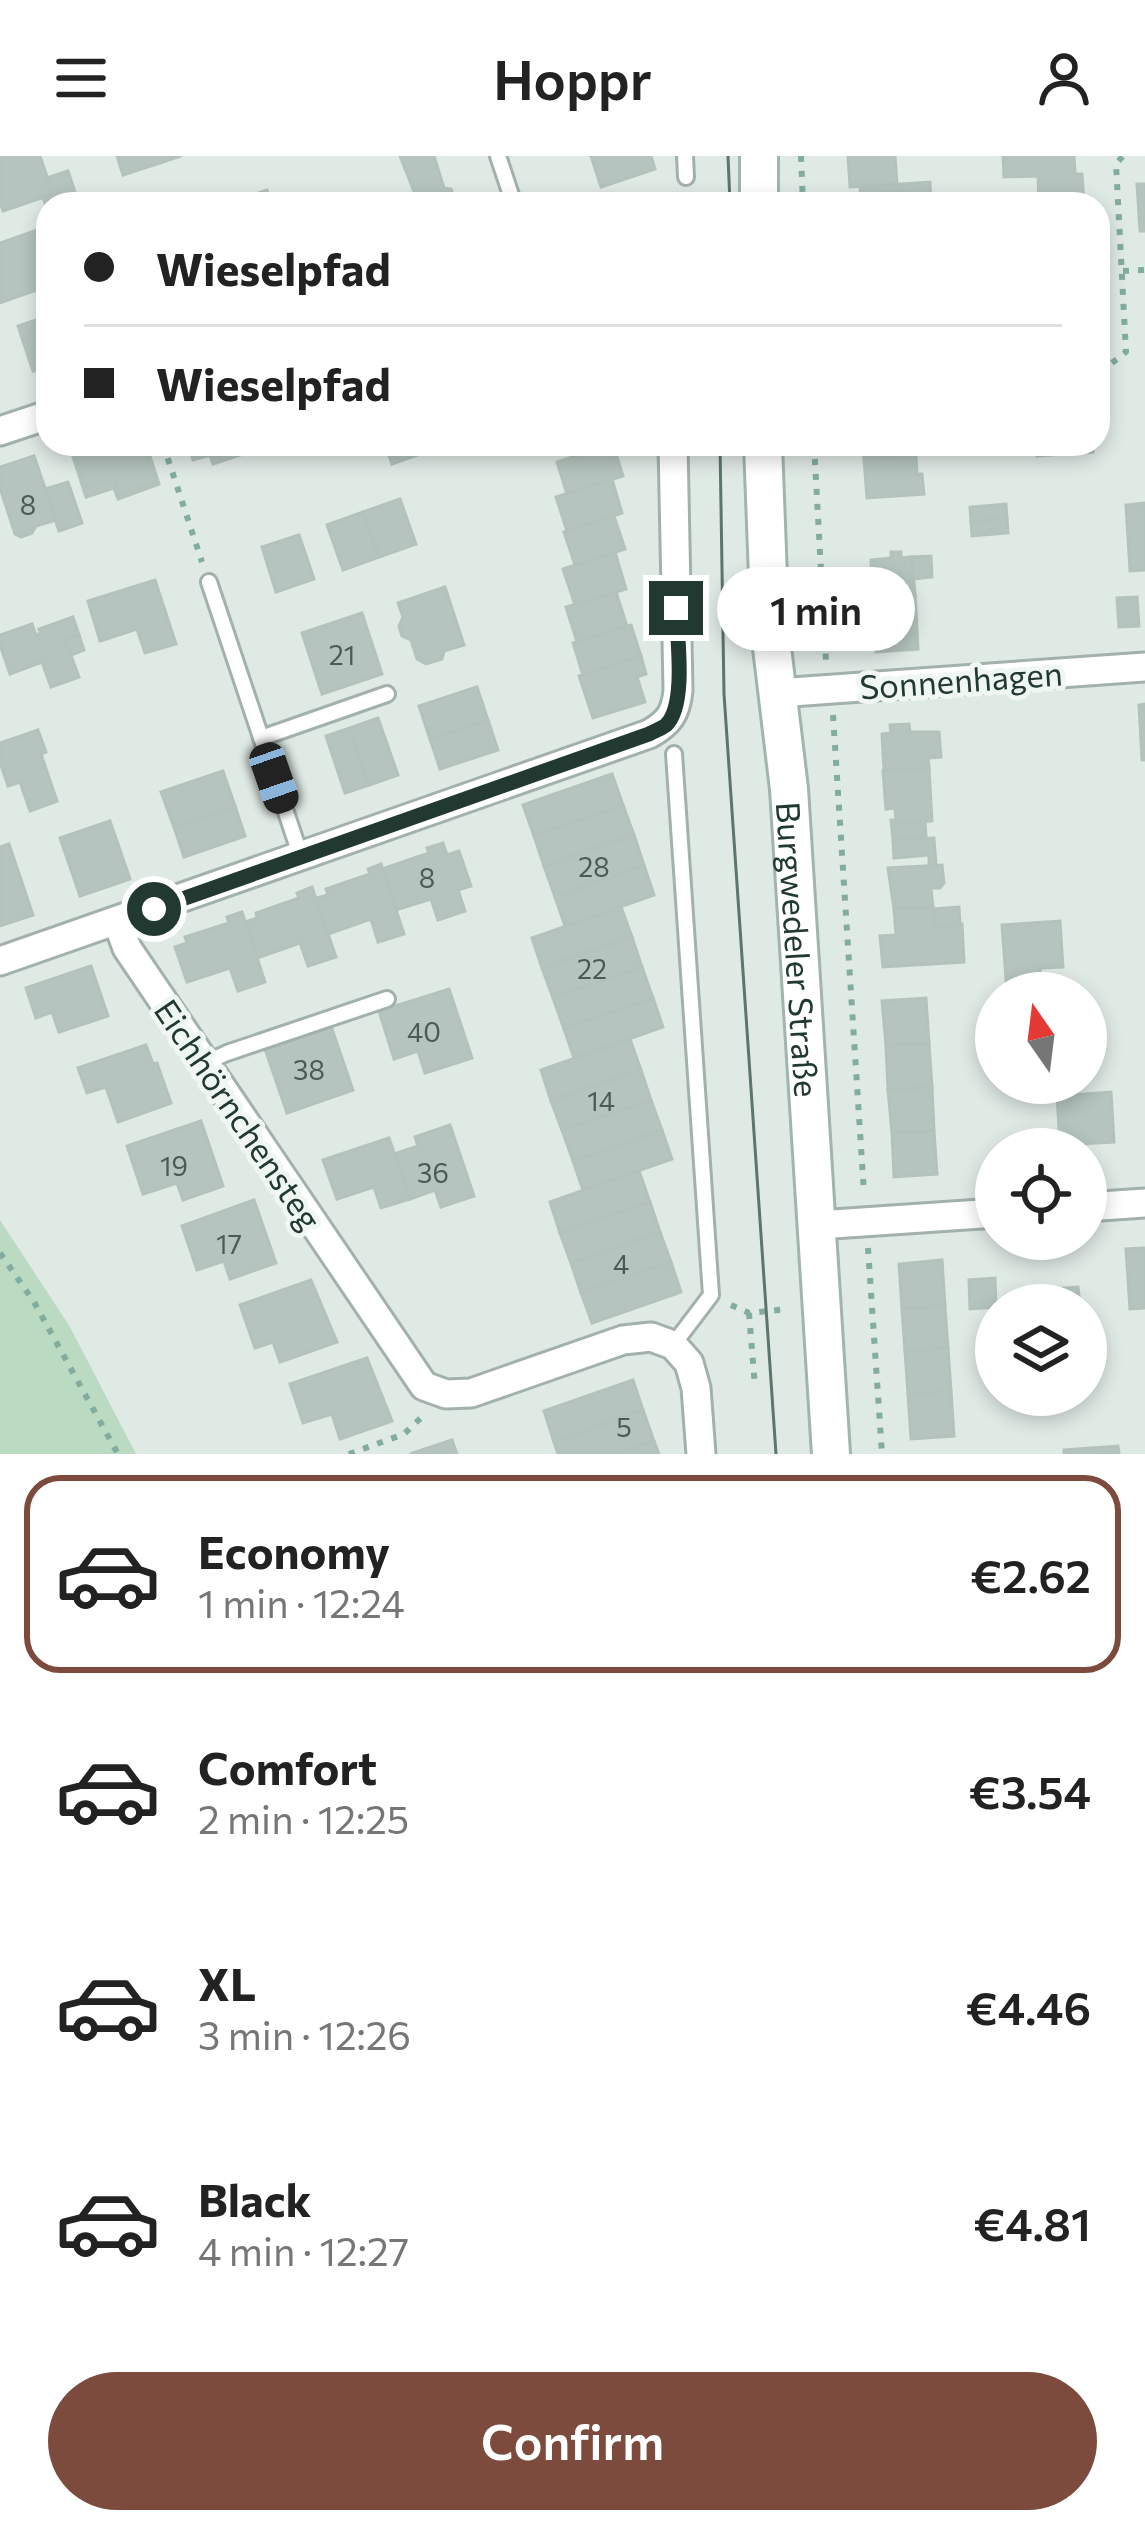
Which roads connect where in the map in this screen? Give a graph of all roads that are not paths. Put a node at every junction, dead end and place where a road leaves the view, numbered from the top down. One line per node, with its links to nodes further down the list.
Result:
1 (498, 156): 5 (lane)
2 (685, 156): 4 (lane)
3 (759, 156): 6 (main road)
4 (686, 177)
5 (510, 192)
6 (759, 192)
7 (36, 419): 8 (street)
8 (0, 431)
9 (674, 456): 17 (street)
10 (763, 456): 13 (main road, Burgwedeler Straße)
11 (208, 582): 15 (lane)
12 (1145, 667): 13 (street, Sonnenhagen)
13 (777, 693): 25 (main road, Burgwedeler Straße)
14 (387, 694): 15 (lane)
15 (261, 738): 17 (lane)
16 (674, 754): 26 (lane)
17 (301, 857): 18 (street)
18 (117, 922): 19 (street); 21 (street, Eichhörnchensteg)
19 (0, 961)
20 (387, 999): 21 (lane)
21 (205, 1063): 26 (street, Eichhörnchensteg)
22 (1145, 1203): 23 (street)
23 (1107, 1206)
24 (975, 1215): 25 (street)
25 (818, 1225): 28 (main road, Burgwedeler Straße)
26 (673, 1345): 27 (street)
27 (701, 1454)
28 (831, 1454)

